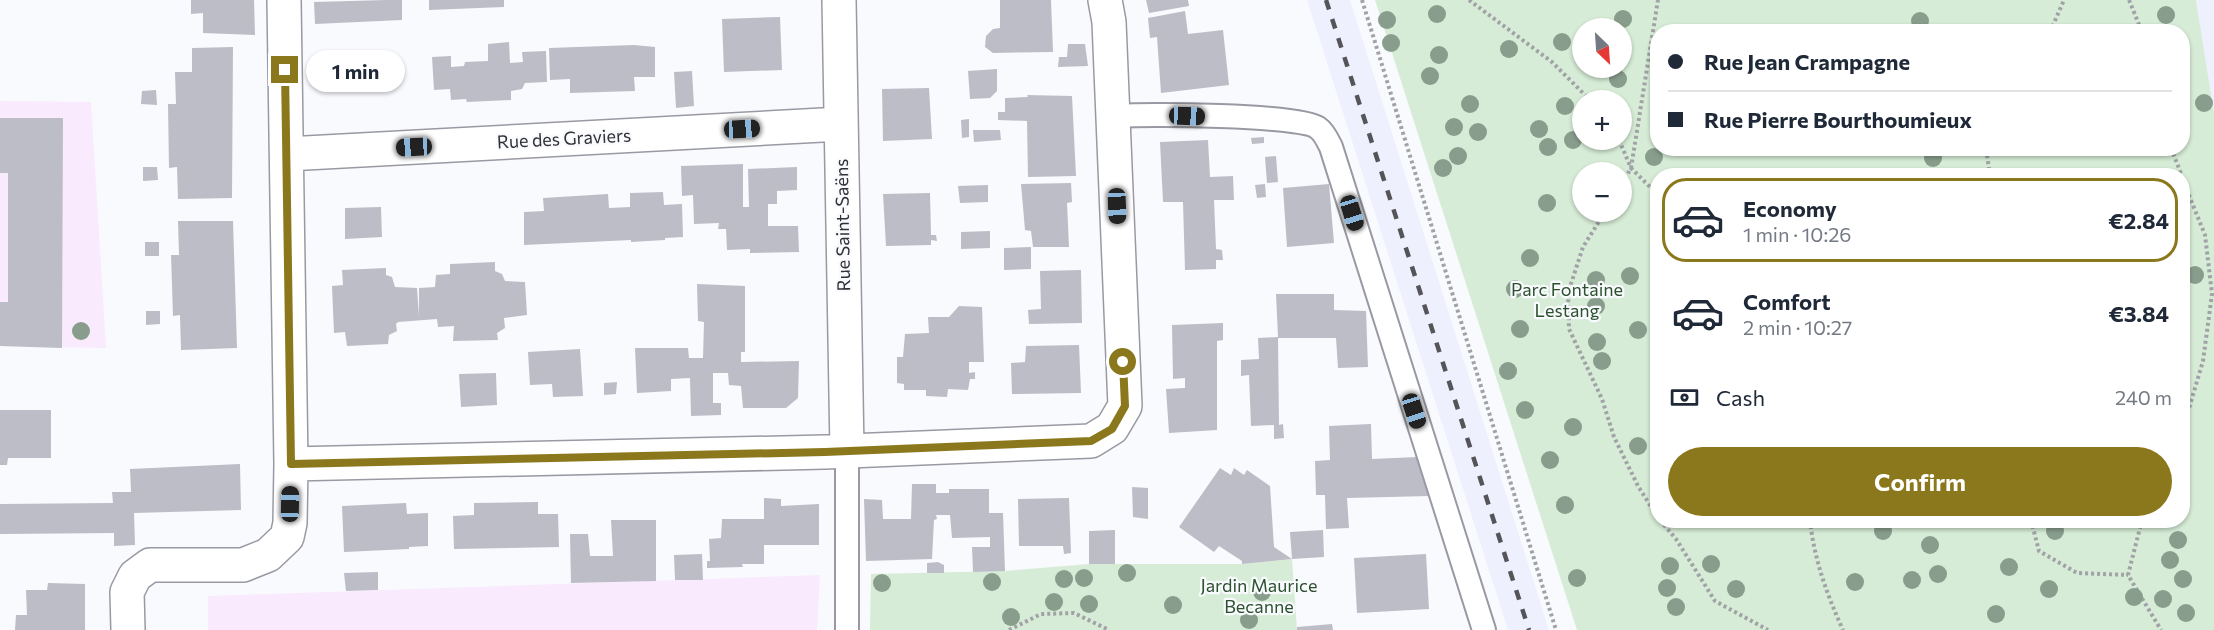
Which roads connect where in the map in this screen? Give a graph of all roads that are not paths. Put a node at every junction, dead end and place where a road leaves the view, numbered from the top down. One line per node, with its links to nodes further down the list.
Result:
1 (839, 0): 5 (street, Rue Saint-Saëns)
2 (1105, 0): 4 (street)
3 (284, 14): 6 (street)
4 (1113, 116): 7 (street); 11 (lane)
5 (841, 124): 6 (street, Rue des Graviers); 7 (street, Rue Saint-Saëns)
6 (287, 154): 8 (street)
7 (847, 451): 8 (street); 10 (lane)
8 (291, 464): 9 (street)
9 (128, 630)
10 (847, 630)
11 (1484, 630)

